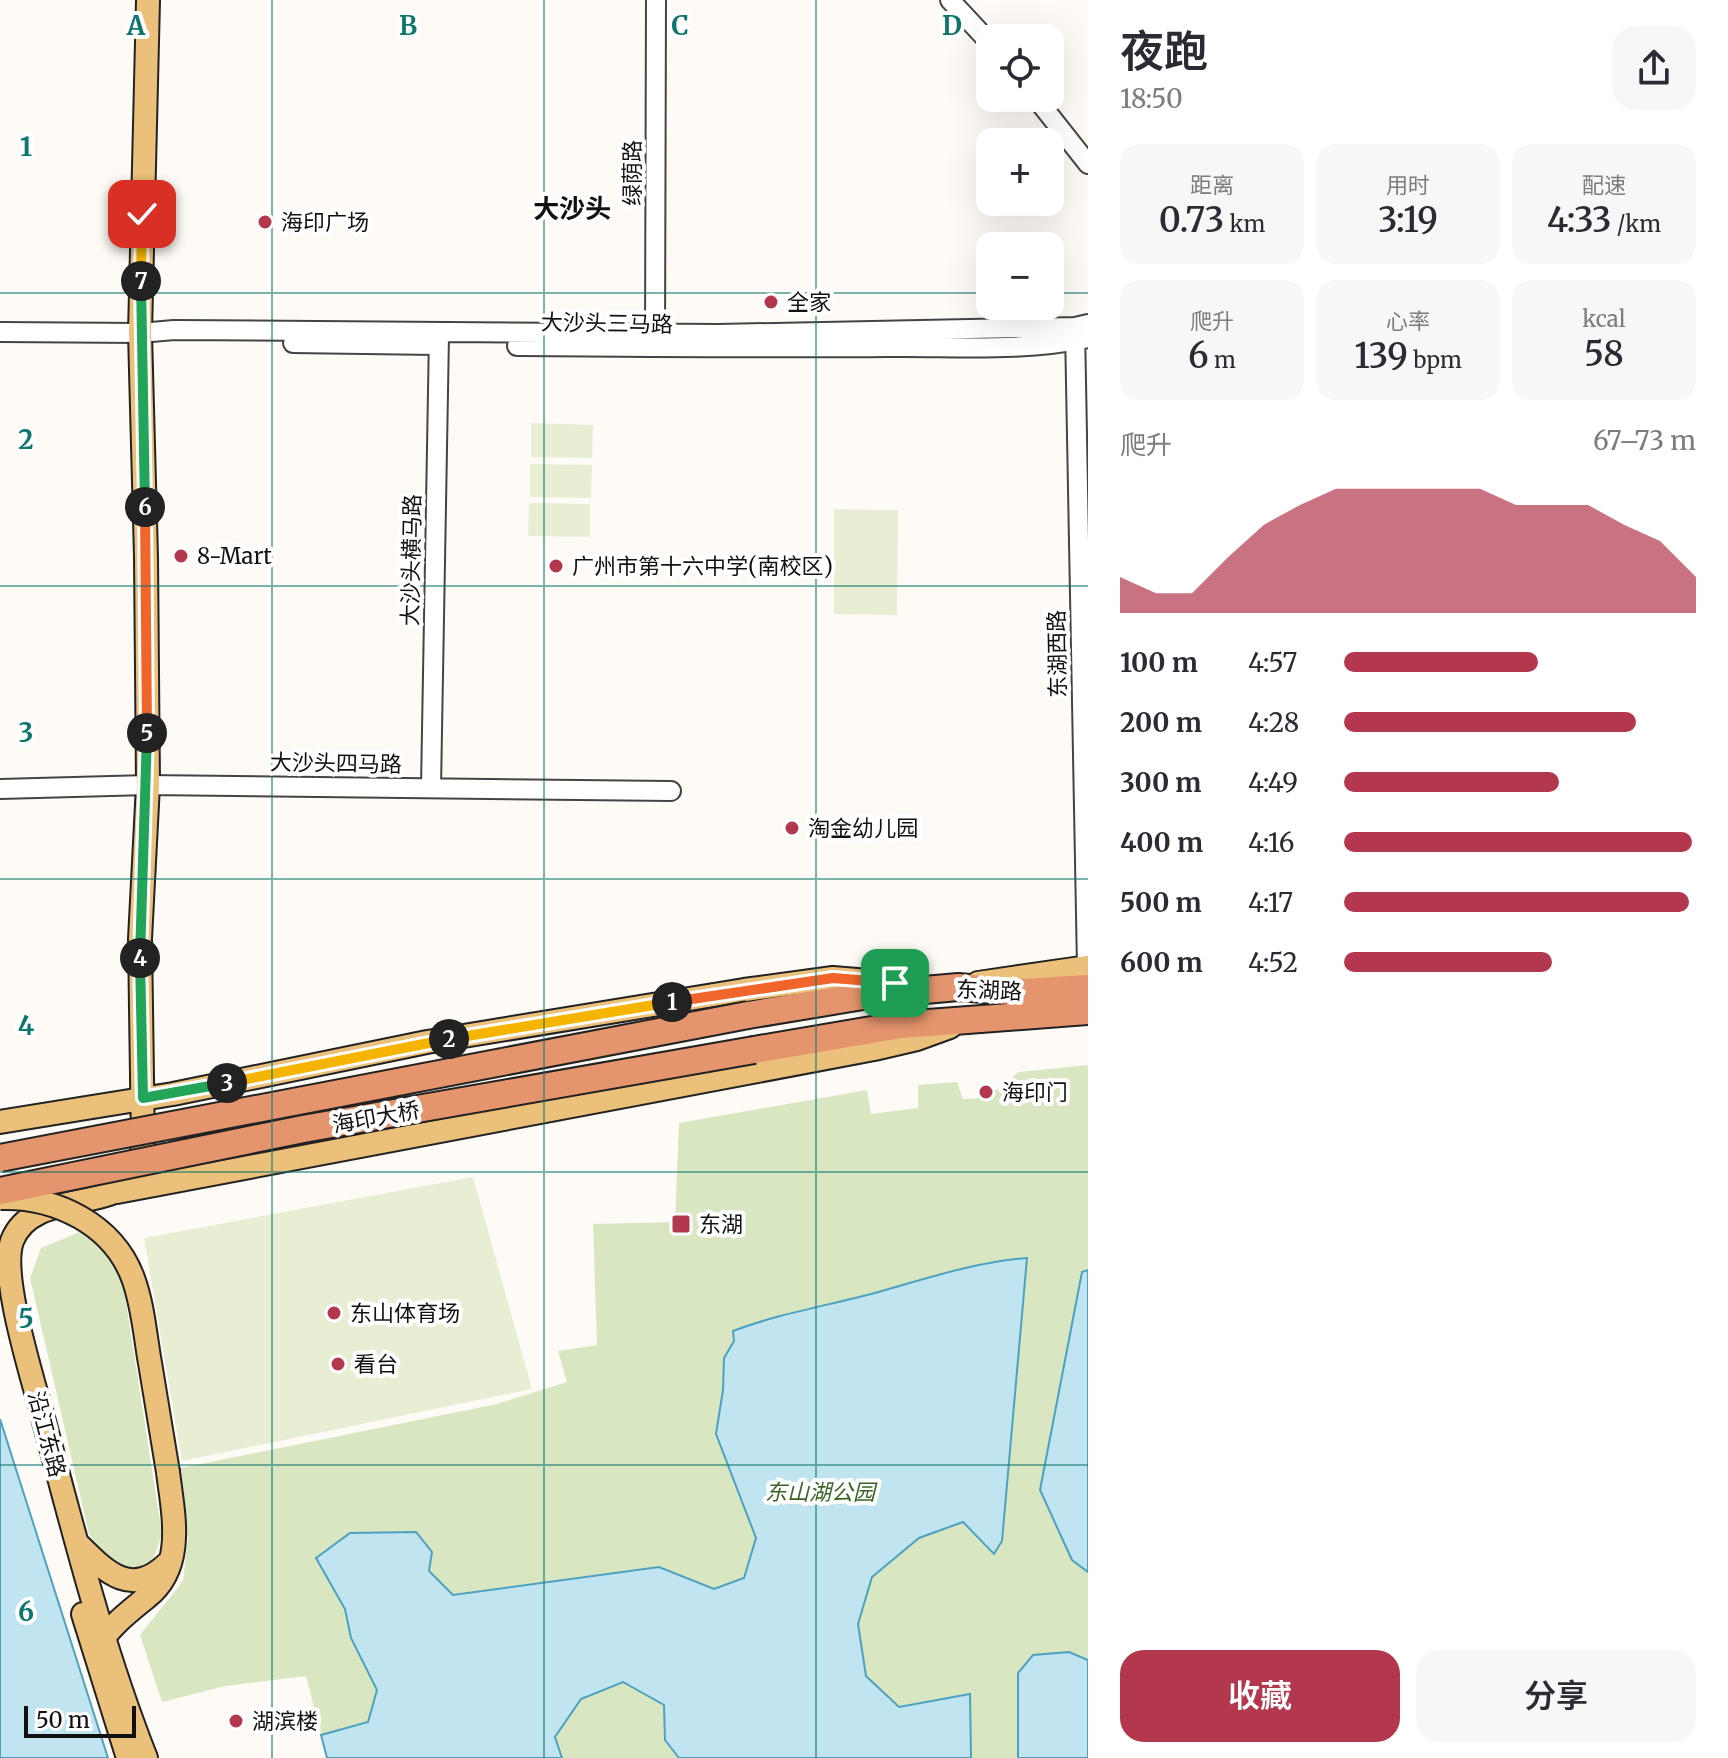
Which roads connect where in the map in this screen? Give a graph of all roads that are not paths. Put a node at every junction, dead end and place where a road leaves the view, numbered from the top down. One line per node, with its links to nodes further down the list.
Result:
1 (148, 0): 9 (main road)
2 (656, 0): 11 (street, 绿荫路)
3 (950, 0): 4 (street)
4 (976, 28)
5 (1047, 112): 6 (street)
6 (1088, 164)
7 (0, 332): 9 (street, 大沙头三马路)
8 (1082, 332): 11 (street, 大沙头三马路); 16 (street, 东湖西路)
9 (140, 333): 10 (street, 大沙头三马路); 12 (main road)
10 (439, 339): 11 (street, 大沙头三马路); 13 (street, 大沙头横马路)
11 (655, 340)
12 (148, 785): 13 (street, 大沙头四马路); 14 (street, 大沙头四马路); 24 (main road)
13 (431, 788): 15 (street, 大沙头四马路)
14 (0, 789)
15 (671, 791)
16 (1088, 967): 17 (main road)
17 (958, 987): 18 (highway, 东湖路); 20 (highway, 东湖路); 23 (main road)
18 (1088, 988)
19 (1081, 1014): 21 (highway, 东湖路)
20 (748, 1015): 26 (highway, 海印大桥, bridge)
21 (966, 1021): 22 (highway, 东湖路); 27 (main road)
22 (754, 1050): 28 (highway, 海印大桥, bridge)
23 (173, 1094): 24 (main road); 27 (main road)
24 (143, 1098): 25 (main road); 29 (main road)
25 (0, 1122)
26 (0, 1157): 29 (main road)
27 (178, 1180): 29 (main road)
28 (0, 1191)
29 (112, 1192): 32 (main road, 沿江东路)
30 (0, 1198): 33 (main road, bridge)
31 (0, 1294): 34 (main road, 沿江东路)
32 (78, 1543): 33 (main road); 34 (main road, 沿江东路)
33 (172, 1560): 34 (main road)
34 (99, 1645): 35 (main road)
35 (134, 1751)

